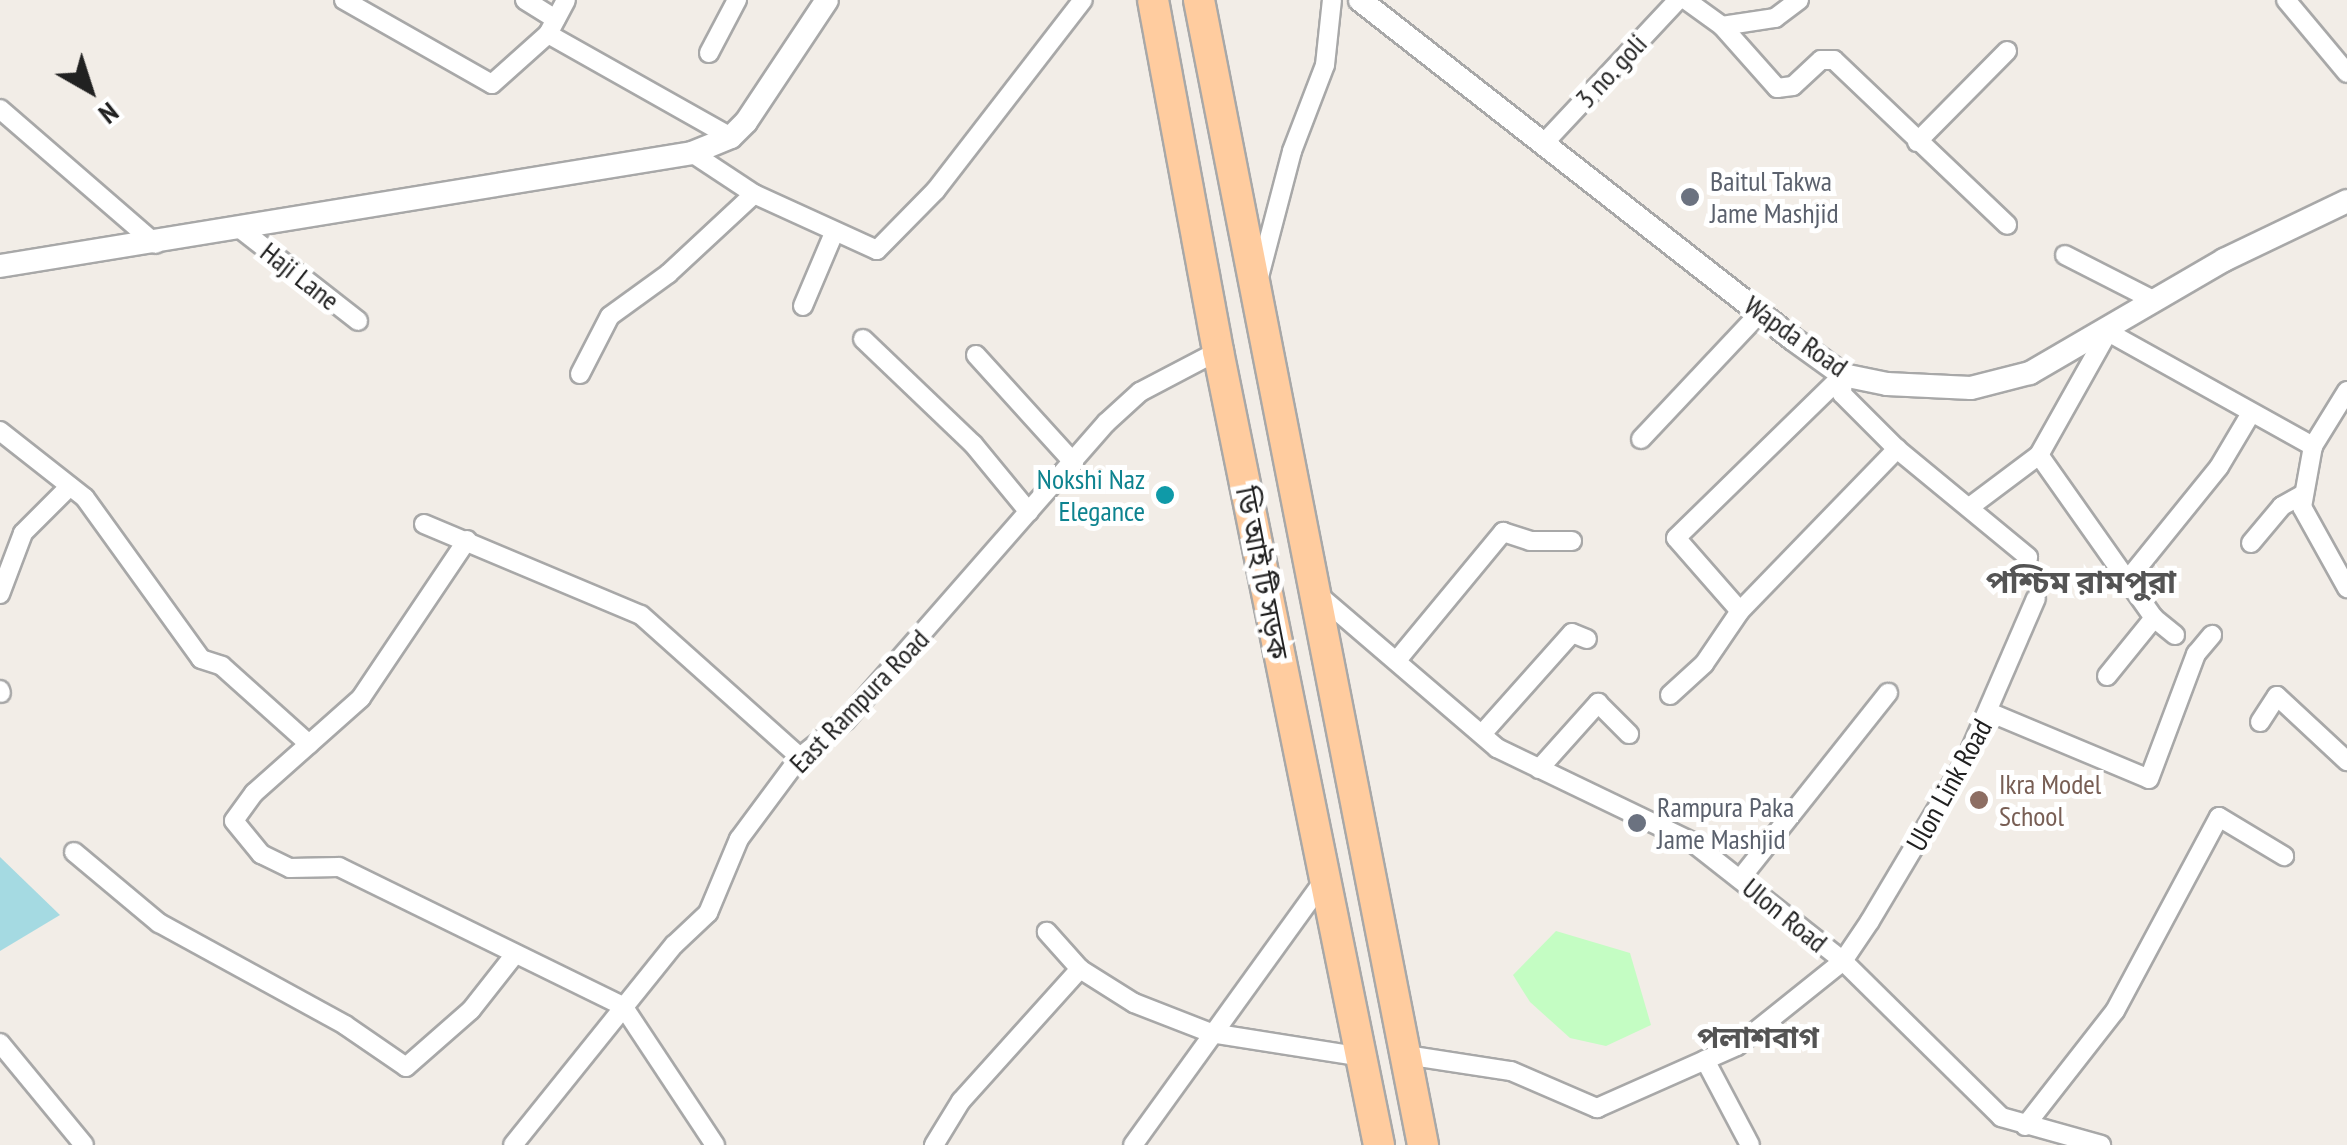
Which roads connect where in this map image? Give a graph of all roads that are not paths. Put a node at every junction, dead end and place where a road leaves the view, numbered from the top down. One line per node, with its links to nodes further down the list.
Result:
1 (344, 0): 15 (street)
2 (525, 0): 15 (street)
3 (566, 0): 15 (street)
4 (738, 0): 17 (street)
5 (827, 0): 20 (street)
6 (1083, 0): 28 (street)
7 (1154, 0): 39 (main road, ডি আই টি সড়ক)
8 (1200, 0): 32 (main road, ডি আই টি সড়ক)
9 (1332, 0): 32 (street)
10 (1360, 0): 21 (street, Wapda Road)
11 (1799, 0): 14 (street)
12 (2286, 0): 18 (street)
13 (1687, 1): 14 (street); 21 (street, 3 no. goli)
14 (1722, 26): 22 (street)
15 (552, 27): 20 (street)
16 (2007, 51): 22 (street)
17 (709, 52)
18 (2347, 73)
19 (0, 109): 29 (street)
20 (731, 136): 23 (street)
21 (1544, 142): 35 (street, Wapda Road)
22 (1917, 142): 26 (street)
23 (692, 153): 24 (street); 27 (street)
24 (754, 194): 28 (street); 41 (street)
25 (2347, 201): 33 (street, Wapda Road)
26 (2007, 225)
27 (243, 231): 29 (street); 36 (street, Haji Lane)
28 (834, 233): 34 (street)
29 (156, 244): 31 (street)
30 (2065, 255): 33 (street)
31 (0, 266)
32 (1254, 297): 62 (main road, ডি আই টি সড়ক)
33 (2155, 301): 37 (street, Wapda Road)
34 (804, 306)
35 (1759, 314): 42 (street, Wapda Road); 47 (street)
36 (358, 321)
37 (2108, 332): 42 (street, Wapda Road); 44 (street); 50 (street)
38 (863, 339): 55 (street)
39 (1218, 351): 51 (street, East Rampura Road); 86 (main road, ডি আই টি সড়ক)
40 (976, 355): 51 (street)
41 (580, 374)
42 (1844, 375): 49 (street); 66 (street)
43 (2347, 391): 45 (street)
44 (2250, 413): 48 (street); 61 (street)
45 (2341, 413): 48 (street)
46 (0, 431): 52 (street)
47 (1640, 439)
48 (2312, 446): 53 (street)
49 (1897, 450): 54 (street); 66 (street)
50 (2039, 455): 54 (street); 61 (street)
51 (1074, 463): 55 (street, East Rampura Road)
52 (70, 486): 64 (street); 79 (street)
53 (2302, 494): 59 (street); 63 (street)
54 (1971, 506): 60 (street)
55 (1028, 512): 80 (street, East Rampura Road)
56 (424, 524): 57 (street)
57 (467, 540): 79 (street); 80 (street)
58 (1572, 540): 71 (street)
59 (2251, 542)
60 (2028, 557)
61 (2130, 577): 67 (street)
62 (1310, 588): 71 (street, Ulon Road); 94 (main road, ডি আই টি সড়ক)
63 (2347, 588)
64 (0, 594)
65 (2036, 598): 75 (street, Ulon Link Road)
66 (1740, 611): 74 (street)
67 (2154, 618): 68 (street); 72 (street)
68 (2175, 635)
69 (2212, 635): 75 (street)
70 (1587, 639): 77 (street)
71 (1398, 659): 77 (street, Ulon Road)
72 (2107, 676)
73 (1888, 693): 85 (street)
74 (1670, 695)
75 (1989, 712): 89 (street, Ulon Link Road)
76 (2260, 722): 81 (street)
77 (1482, 734): 82 (street, Ulon Road)
78 (1629, 734): 82 (street)
79 (309, 744): 88 (street)
80 (800, 757): 91 (street, East Rampura Road)
81 (2347, 761)
82 (1538, 769): 85 (street, Ulon Road)
83 (74, 852): 88 (street)
84 (2284, 856): 99 (street)
85 (1740, 879): 89 (street, Ulon Road)
86 (1323, 882): 92 (street); 95 (main road, ডি আই টি সড়ক)
87 (1047, 932): 90 (street)
88 (516, 954): 91 (street)
89 (1843, 962): 96 (street); 99 (street, Ulon Road)
90 (1080, 968): 92 (street); 103 (street)
91 (623, 1006): 101 (street, East Rampura Road); 102 (street)
92 (1211, 1033): 95 (street); 104 (street)
93 (0, 1043): 100 (street)
94 (1406, 1055): 96 (street); 97 (main road, ডি আই টি সড়ক)
95 (1362, 1057): 98 (main road, ডি আই টি সড়ক)
96 (1705, 1060): 107 (street)
97 (1414, 1098): 98 (main road); 106 (main road, ডি আই টি সড়ক)
98 (1372, 1107): 105 (main road, ডি আই টি সড়ক)
99 (2026, 1126): 108 (street, Ulon Road)
100 (84, 1145)
101 (514, 1145)
102 (715, 1145)
103 (934, 1145)
104 (1133, 1145)
105 (1380, 1145)
106 (1424, 1145)
107 (1750, 1145)
108 (2102, 1145)

